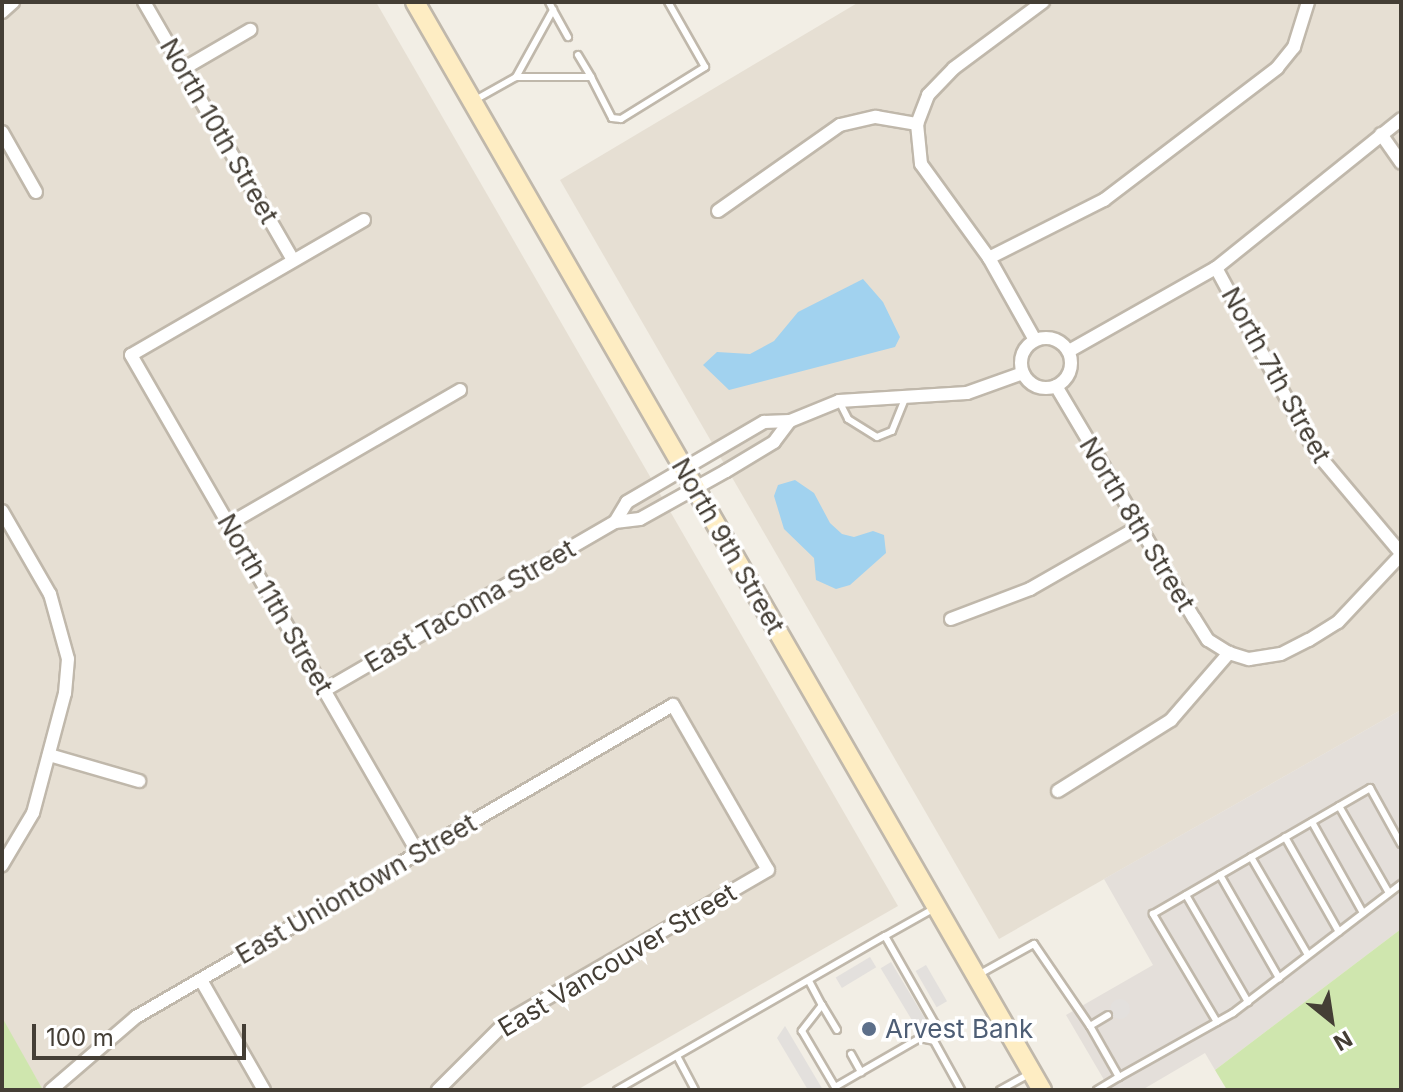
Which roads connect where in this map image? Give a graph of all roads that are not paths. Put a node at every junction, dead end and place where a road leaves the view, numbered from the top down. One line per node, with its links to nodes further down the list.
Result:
1 (13, 2): 9 (street)
2 (144, 2): 13 (street, North 10th Street)
3 (415, 2): 16 (main road, North 9th Street)
4 (549, 2): 8 (lane)
5 (668, 2): 15 (lane)
6 (1043, 2): 18 (street)
7 (1309, 6): 25 (street)
8 (553, 10): 11 (lane); 14 (lane)
9 (2, 12)
10 (250, 30): 13 (street)
11 (568, 37)
12 (578, 55): 15 (lane)
13 (183, 69): 26 (street, North 10th Street)
14 (516, 77): 15 (lane); 16 (lane)
15 (591, 77)
16 (472, 102): 36 (main road, North 9th Street)
17 (1401, 119): 20 (street)
18 (917, 124): 23 (street); 25 (street)
19 (2, 132): 22 (street)
20 (1381, 134): 21 (street); 27 (street)
21 (1401, 163)
22 (36, 192)
23 (718, 211)
24 (364, 220): 26 (street)
25 (989, 258): 28 (street)
26 (293, 260): 40 (street, North 11th Street)
27 (1216, 268): 29 (street); 42 (street, North 7th Street)
28 (1035, 340): 29 (street); 30 (street)
29 (1069, 351): 31 (street)
30 (1023, 373): 31 (street); 33 (street, East Tacoma Street)
31 (1056, 386): 41 (street, North 8th Street)
32 (460, 390): 40 (street)
33 (906, 397): 34 (street, East Tacoma Street); 34 (lane)
34 (839, 401): 35 (street, East Tacoma Street)
35 (790, 421): 36 (street, East Tacoma Street); 37 (street, East Tacoma Street)
36 (683, 468): 37 (main road, North 9th Street); 39 (street, East Tacoma Street)
37 (695, 489): 39 (street, East Tacoma Street); 61 (main road, North 9th Street)
38 (2, 511): 46 (street)
39 (615, 522): 45 (street, East Tacoma Street)
40 (229, 524): 45 (street, North 11th Street)
41 (1140, 526): 43 (street); 44 (street, North 8th Street)
42 (1401, 554): 44 (street)
43 (951, 619)
44 (1229, 653): 48 (street)
45 (325, 690): 53 (street, North 11th Street)
46 (49, 755): 47 (street); 55 (street)
47 (139, 781)
48 (1058, 791)
49 (1339, 806): 50 (lane); 52 (lane); 59 (lane)
50 (1312, 822): 51 (lane); 62 (lane)
51 (1285, 837): 54 (lane); 63 (lane)
52 (1401, 844)
53 (418, 853): 56 (street, East Uniontown Street); 68 (street, East Uniontown Street)
54 (1251, 857): 57 (lane); 65 (lane)
55 (2, 865)
56 (768, 870): 84 (street, East Vancouver Street)
57 (1220, 875): 60 (lane); 67 (lane)
58 (1401, 884): 59 (lane)
59 (1389, 893): 62 (lane)
60 (1186, 895): 70 (lane); 73 (lane)
61 (936, 907): 64 (lane); 66 (main road, North 9th Street)
62 (1363, 913): 63 (lane)
63 (1339, 932): 65 (lane)
64 (885, 936): 69 (lane); 76 (lane)
65 (1308, 955): 67 (lane)
66 (975, 976): 74 (lane); 80 (main road, North 9th Street)
67 (1279, 978): 70 (lane)
68 (201, 980): 82 (street, East Uniontown Street); 83 (street)
69 (809, 981): 71 (lane); 78 (lane)
70 (1248, 1002): 73 (lane)
71 (822, 1005): 75 (lane); 79 (lane)
72 (1108, 1015): 74 (lane)
73 (1217, 1022): 81 (lane)
74 (1090, 1026): 81 (lane)
75 (837, 1030)
76 (934, 1041): 79 (lane); 87 (lane)
77 (851, 1054): 79 (lane)
78 (677, 1056): 85 (lane); 86 (lane)
79 (861, 1072)
80 (1032, 1073): 88 (lane); 89 (main road, North 9th Street)
81 (1119, 1077): 90 (lane)
82 (51, 1090)
83 (264, 1090)
84 (438, 1090)
85 (617, 1090)
86 (695, 1090)
87 (961, 1090)
88 (1000, 1090)
89 (1042, 1090)
90 (1097, 1090)

